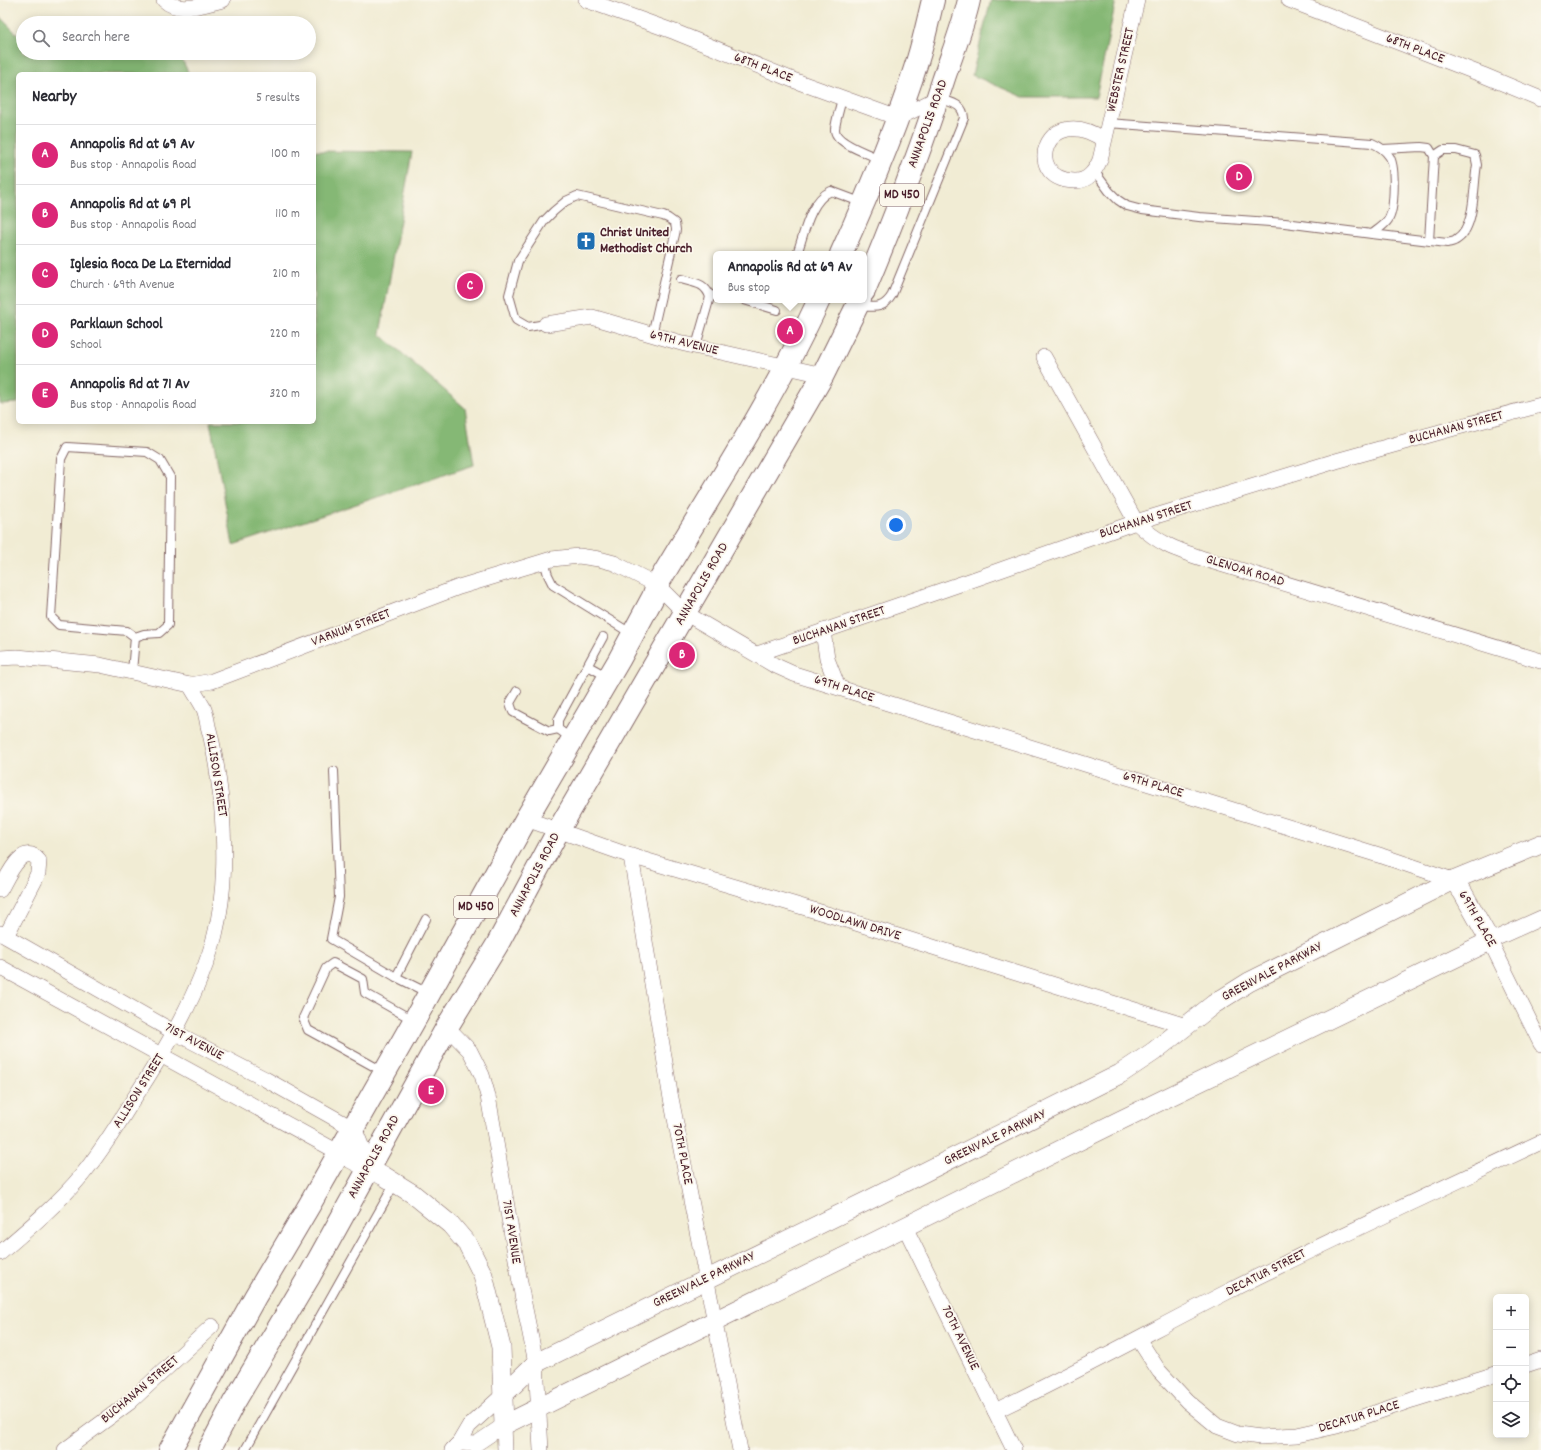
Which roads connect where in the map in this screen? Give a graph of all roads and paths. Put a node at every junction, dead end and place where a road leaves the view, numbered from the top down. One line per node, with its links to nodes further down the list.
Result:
1 (586, 0): 8 (street, 68TH PLACE)
2 (933, 0): 11 (main road, MD 450)
3 (969, 0): 9 (main road, ANNAPOLIS ROAD / MD 450)
4 (1137, 0): 12 (street, WEBSTER STREET)
5 (1289, 0): 10 (street, 68TH PLACE)
6 (165, 1): 7 (street)
7 (218, 1)
8 (842, 98): 11 (street, 68TH PLACE); 16 (lane)
9 (938, 98): 11 (street); 24 (main road, ANNAPOLIS ROAD / MD 450); 26 (lane)
10 (1541, 99)
11 (898, 118): 16 (main road, MD 450)
12 (1108, 123): 13 (street, WEBSTER STREET); 14 (lane)
13 (1104, 140): 17 (street); 17 (street)
14 (1383, 149): 15 (lane); 19 (lane)
15 (1434, 156): 20 (lane); 20 (lane)
16 (881, 160): 18 (main road, MD 450)
17 (1094, 172): 19 (lane)
18 (864, 203): 21 (lane); 22 (main road, MD 450)
19 (1372, 234): 20 (lane)
20 (1429, 241)
21 (798, 251)
22 (842, 251)
23 (681, 279): 25 (lane)
24 (867, 285)
25 (713, 295): 33 (lane)
26 (867, 301)
27 (754, 303): 30 (lane)
28 (817, 303): 35 (main road, MD 450)
29 (859, 303): 36 (main road, ANNAPOLIS ROAD / MD 450)
30 (777, 310)
31 (546, 324): 32 (street, 69TH AVENUE); 32 (lane)
32 (652, 335): 33 (street, 69TH AVENUE)
33 (696, 346): 35 (street, 69TH AVENUE)
34 (1044, 357): 38 (street, GLENOAK ROAD)
35 (785, 366): 36 (street, 69TH AVENUE); 40 (main road, MD 450)
36 (822, 375): 41 (main road, ANNAPOLIS ROAD / MD 450)
37 (1541, 405): 38 (street, BUCHANAN STREET)
38 (1136, 522): 42 (street, BUCHANAN STREET); 48 (street, GLENOAK ROAD)
39 (544, 561): 40 (street, VARNUM STREET); 43 (lane); 52 (street, VARNUM STREET)
40 (657, 585): 41 (street, VARNUM STREET); 43 (main road, MD 450)
41 (686, 613): 46 (street, 69TH PLACE); 58 (main road, ANNAPOLIS ROAD / MD 450)
42 (823, 631): 46 (street, BUCHANAN STREET); 53 (street)
43 (633, 635): 51 (main road, MD 450)
44 (603, 637): 49 (lane)
45 (135, 638): 45 (lane); 50 (lane)
46 (756, 654): 53 (street, 69TH PLACE)
47 (0, 658): 50 (street, VARNUM STREET)
48 (1541, 661)
49 (588, 666): 51 (lane); 55 (lane)
50 (132, 672): 52 (street, VARNUM STREET)
51 (609, 677): 55 (main road, MD 450)
52 (190, 685): 73 (street, ALLISON STREET)
53 (838, 687): 61 (street, 69TH PLACE)
54 (516, 691): 55 (lane)
55 (565, 734): 57 (main road, MD 450)
56 (334, 772): 68 (lane)
57 (526, 819): 58 (street, WOODLAWN DRIVE); 69 (main road, MD 450)
58 (558, 831): 60 (street, WOODLAWN DRIVE); 72 (main road, ANNAPOLIS ROAD / MD 450)
59 (1541, 844): 61 (street, GREENVALE PARKWAY)
60 (631, 856): 71 (street, WOODLAWN DRIVE); 84 (street, 70TH PLACE)
61 (1453, 880): 66 (street, 69TH PLACE); 71 (street, GREENVALE PARKWAY)
62 (0, 890): 65 (street)
63 (426, 918): 68 (lane)
64 (1541, 918): 66 (street, GREENVALE PARKWAY)
65 (3, 934): 73 (street, 71ST AVENUE)
66 (1490, 941): 74 (street, 69TH PLACE); 82 (street, GREENVALE PARKWAY)
67 (0, 967): 75 (street, 71ST AVENUE)
68 (396, 977): 69 (lane)
69 (428, 993): 70 (main road, MD 450)
70 (414, 1021): 76 (main road, MD 450); 76 (lane)
71 (1186, 1026): 84 (street, GREENVALE PARKWAY)
72 (447, 1027): 80 (main road, ANNAPOLIS ROAD / MD 450); 89 (street, 71ST AVENUE)
73 (174, 1032): 75 (street, ALLISON STREET); 77 (street, 71ST AVENUE)
74 (1541, 1044)
75 (162, 1055): 79 (street, 71ST AVENUE); 83 (street, ALLISON STREET)
76 (384, 1073): 77 (main road, MD 450)
77 (352, 1128): 79 (main road, MD 450); 80 (street)
78 (1541, 1142): 87 (street, DECATUR STREET)
79 (338, 1152): 80 (street, 71ST AVENUE); 98 (main road, MD 450)
80 (368, 1168): 81 (street, 71ST AVENUE); 99 (main road, ANNAPOLIS ROAD / MD 450)
81 (395, 1183): 92 (street, 71ST AVENUE); 100 (lane)
82 (905, 1227): 85 (street, GREENVALE PARKWAY); 94 (street, 70TH AVENUE)
83 (0, 1254)
84 (706, 1279): 85 (street, 70TH PLACE); 89 (street, GREENVALE PARKWAY)
85 (714, 1321): 93 (street, GREENVALE PARKWAY); 103 (street, 70TH PLACE)
86 (212, 1326): 97 (street, BUCHANAN STREET)
87 (1139, 1340): 91 (street, DECATUR PLACE); 94 (street, DECATUR STREET)
88 (1541, 1360): 90 (street)
89 (536, 1363): 92 (street, GREENVALE PARKWAY); 93 (street, 71ST AVENUE)
90 (1529, 1364)
91 (1493, 1375)
92 (503, 1394): 95 (street, 71ST AVENUE); 96 (street, GREENVALE PARKWAY)
93 (539, 1407): 95 (street, GREENVALE PARKWAY); 102 (street, 71ST AVENUE)
94 (995, 1411): 104 (street, 70TH AVENUE)
95 (504, 1425): 96 (street, GREENVALE PARKWAY); 101 (street, 71ST AVENUE)
96 (455, 1446)
97 (65, 1450)
98 (170, 1450)
99 (209, 1450)
100 (245, 1450)
101 (505, 1450)
102 (541, 1450)
103 (740, 1450)
104 (1014, 1450)

